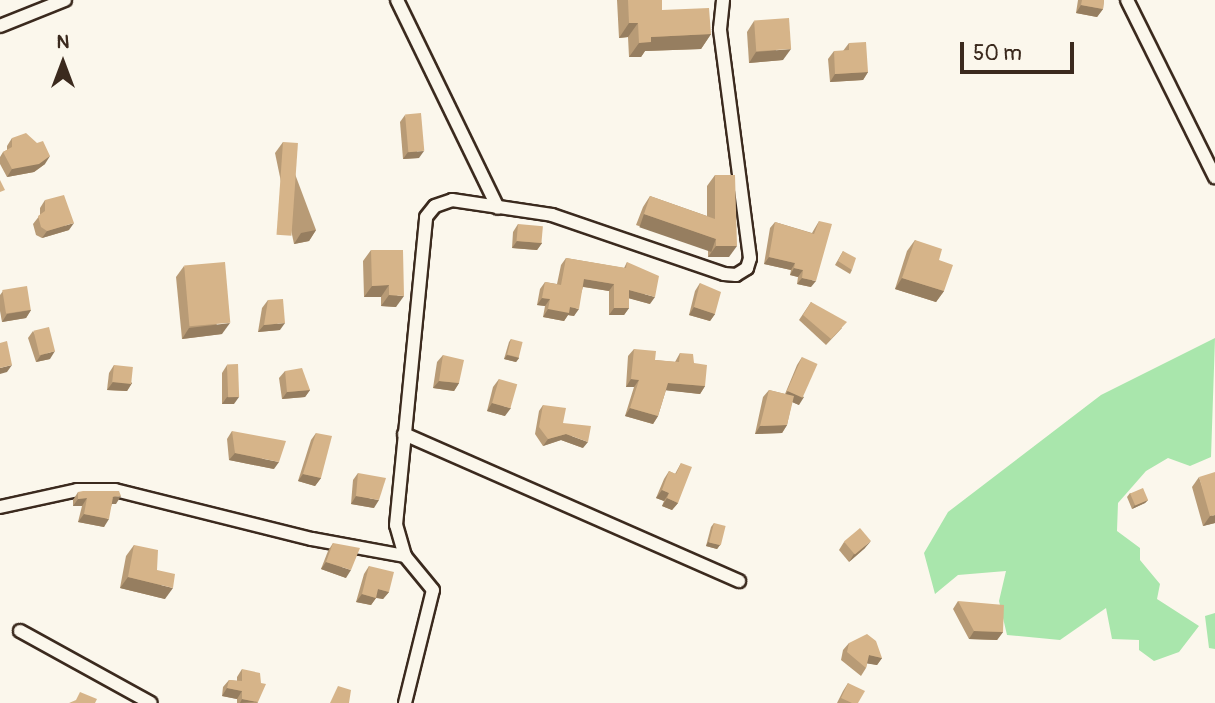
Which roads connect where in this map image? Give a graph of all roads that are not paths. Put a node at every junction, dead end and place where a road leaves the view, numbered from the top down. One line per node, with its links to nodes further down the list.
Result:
1 (65, 0): 5 (street)
2 (397, 0): 7 (street)
3 (723, 0): 7 (street)
4 (1127, 0): 6 (street)
5 (0, 26)
6 (1215, 177)
7 (498, 208): 8 (street)
8 (404, 434): 10 (street); 11 (street)
9 (0, 507): 10 (street)
10 (405, 556): 14 (street)
11 (739, 581)
12 (20, 631): 13 (street)
13 (151, 703)
14 (405, 703)

